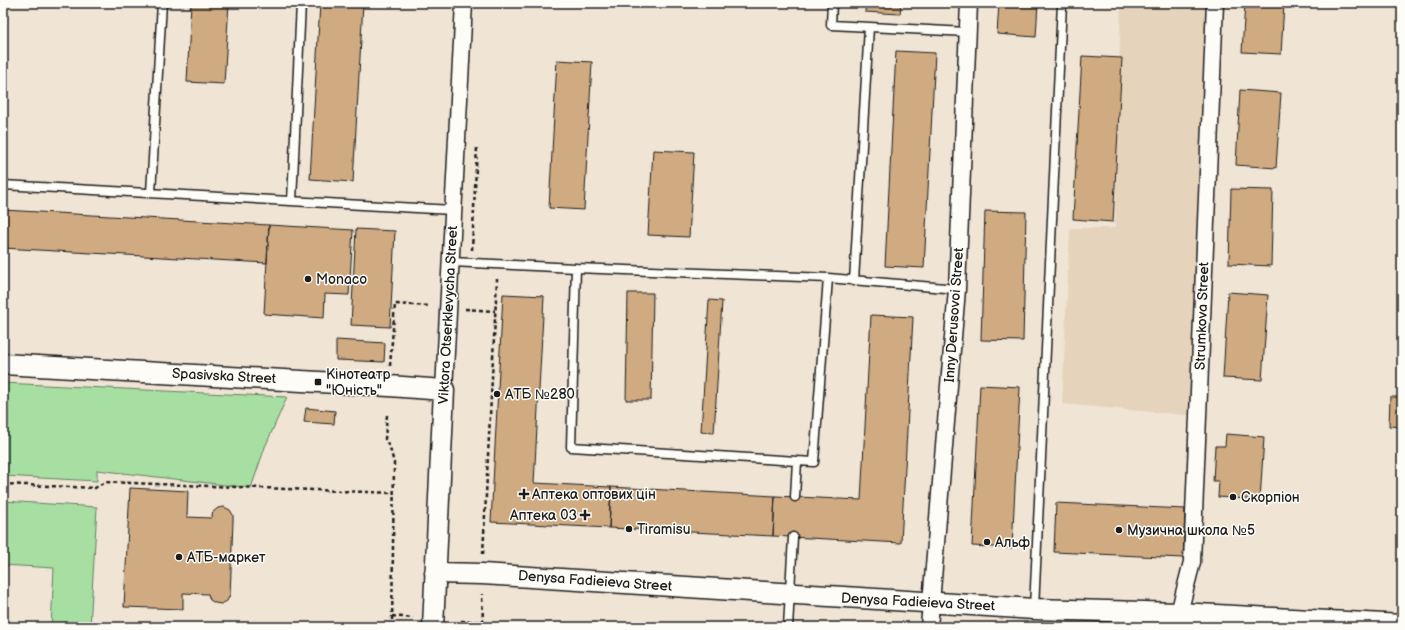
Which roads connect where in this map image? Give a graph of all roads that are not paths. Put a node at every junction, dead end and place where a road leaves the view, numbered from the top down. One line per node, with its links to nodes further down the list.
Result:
1 (162, 3): 11 (lane)
2 (301, 3): 12 (lane)
3 (464, 3): 13 (street, Viktora Otserklevycha Street)
4 (832, 3): 8 (lane)
5 (969, 3): 9 (street, Inny Derusovoi Street)
6 (1062, 3): 27 (lane)
7 (1215, 3): 28 (street, Strumkova Street)
8 (869, 27): 9 (lane); 17 (lane)
9 (967, 32): 18 (street, Inny Derusovoi Street)
10 (3, 185): 11 (lane)
11 (152, 193): 12 (lane)
12 (292, 201): 13 (lane)
13 (453, 210): 14 (street, Viktora Otserklevycha Street)
14 (451, 262): 15 (lane); 20 (street, Viktora Otserklevycha Street)
15 (576, 268): 16 (lane); 21 (lane)
16 (828, 278): 17 (lane); 21 (lane)
17 (854, 281): 18 (lane)
18 (957, 289): 26 (street, Inny Derusovoi Street)
19 (3, 364): 20 (street, Spasivska Street)
20 (444, 390): 24 (street, Viktora Otserklevycha Street)
21 (797, 461): 22 (lane)
22 (795, 497)
23 (793, 537): 25 (lane)
24 (435, 572): 25 (street, Denysa Fadieieva Street); 29 (street, Viktora Otserklevycha Street)
25 (790, 594): 26 (street, Denysa Fadieieva Street); 31 (lane)
26 (930, 602): 27 (street, Denysa Fadieieva Street); 32 (street, Inny Derusovoi Street)
27 (1034, 608): 28 (street, Denysa Fadieieva Street)
28 (1178, 620): 30 (street, Denysa Fadieieva Street)
29 (426, 622)
30 (1402, 625)
31 (788, 627)
32 (929, 627)

